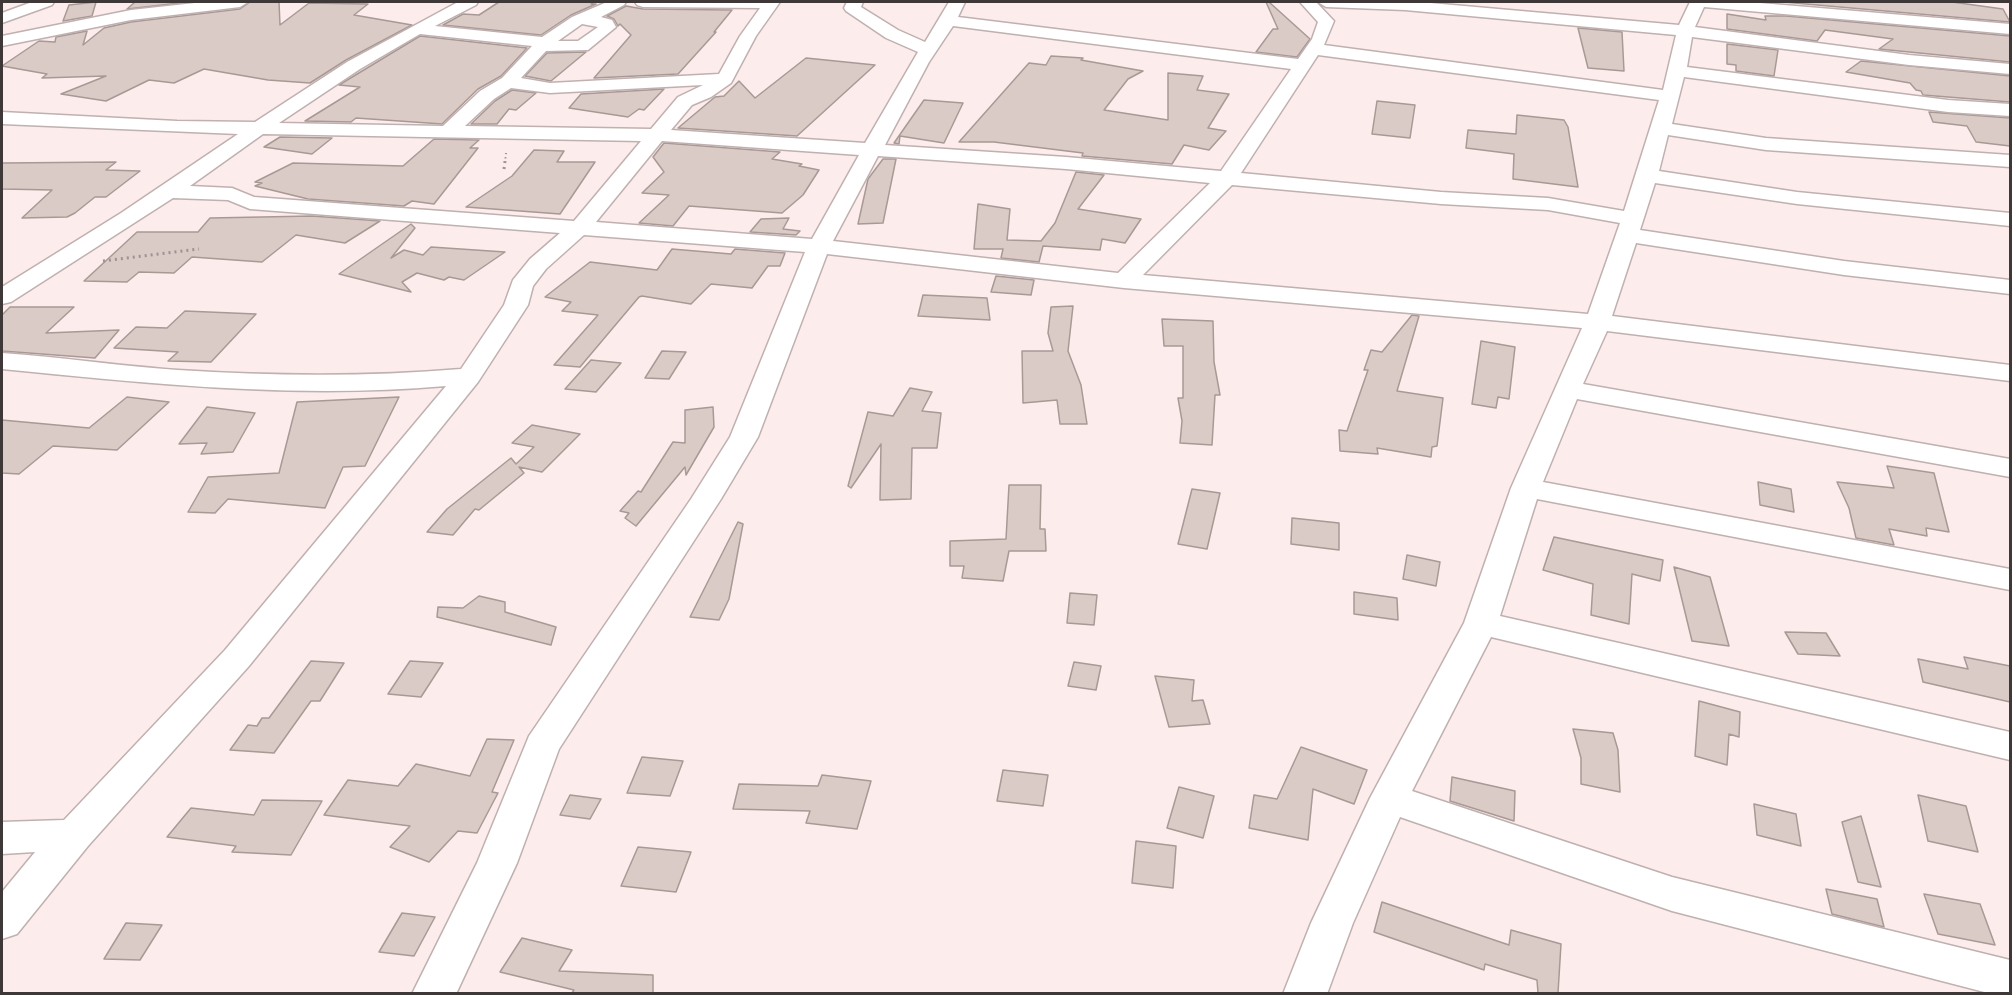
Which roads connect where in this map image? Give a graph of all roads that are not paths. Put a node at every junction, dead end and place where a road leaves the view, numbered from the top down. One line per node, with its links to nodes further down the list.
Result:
1 (46, 2): 14 (street)
2 (240, 2): 19 (street)
3 (470, 2): 16 (street)
4 (618, 2): 5 (street); 15 (street)
5 (636, 2)
6 (644, 2): 7 (street)
7 (771, 2): 25 (street)
8 (855, 2): 22 (street)
9 (1308, 2): 21 (street)
10 (1326, 2): 12 (street)
11 (1699, 2): 17 (street); 18 (street)
12 (1404, 3): 18 (street)
13 (952, 11): 22 (street); 23 (street)
14 (2, 18)
15 (578, 20): 20 (street); 20 (street)
16 (418, 29): 20 (street); 30 (street)
17 (2010, 29)
18 (1685, 32): 24 (street); 27 (street)
19 (2, 41)
20 (543, 44): 26 (street)
21 (1314, 49): 23 (street); 27 (street)
22 (929, 50): 33 (street)
23 (1302, 65): 36 (street)
24 (2010, 69)
25 (725, 79): 26 (street); 32 (street)
26 (508, 82): 31 (street)
27 (1667, 102): 28 (street); 34 (street); 35 (street)
28 (2010, 110)
29 (2, 118): 30 (street)
30 (259, 127): 31 (street); 37 (street)
31 (447, 132): 32 (street)
32 (658, 135): 33 (street); 39 (street)
33 (872, 149): 36 (street); 41 (street)
34 (2010, 161)
35 (1647, 176): 38 (street); 40 (street)
36 (1227, 178): 40 (street); 42 (street)
37 (169, 192): 39 (street); 44 (street)
38 (2010, 220)
39 (581, 226): 41 (street); 48 (street)
40 (1630, 227): 43 (street); 45 (street)
41 (819, 246): 42 (street); 60 (street)
42 (1124, 281): 45 (street)
43 (2010, 287)
44 (2, 297)
45 (1597, 322): 47 (street); 49 (street)
46 (2, 361): 48 (street)
47 (2010, 373)
48 (469, 376): 56 (street)
49 (1568, 389): 50 (street); 51 (street)
50 (2010, 468)
51 (1526, 488): 52 (street); 53 (street)
52 (2010, 580)
53 (1481, 623): 54 (street); 55 (street)
54 (2010, 746)
55 (1389, 798): 59 (street); 61 (street)
56 (74, 835): 57 (street); 58 (street)
57 (2, 838)
58 (2, 921)
59 (2010, 979)
60 (434, 993)
61 (1305, 993)

